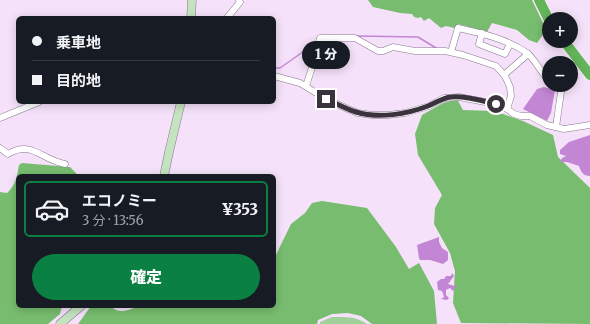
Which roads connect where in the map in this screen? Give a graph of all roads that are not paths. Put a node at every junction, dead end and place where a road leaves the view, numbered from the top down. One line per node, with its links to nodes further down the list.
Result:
1 (192, 0): 5 (main road)
2 (239, 0): 6 (street)
3 (539, 0): 4 (highway)
4 (545, 12)
5 (191, 16)
6 (229, 16)
7 (482, 33): 8 (street); 8 (street); 10 (street)
8 (510, 44): 11 (street)
9 (569, 48): 14 (highway)
10 (451, 52): 13 (street); 16 (street)
11 (528, 54): 12 (street); 13 (street)
12 (542, 71)
13 (504, 75): 20 (street)
14 (590, 75)
15 (276, 77): 16 (street)
16 (306, 86): 20 (street)
17 (561, 92): 23 (street)
18 (34, 104): 21 (street)
19 (181, 104): 26 (main road)
20 (507, 109): 23 (street)
21 (0, 118)
22 (590, 125): 23 (street)
23 (556, 127)
24 (0, 148): 25 (street)
25 (65, 164)
26 (164, 174)
27 (79, 308): 28 (main road)
28 (60, 324)

